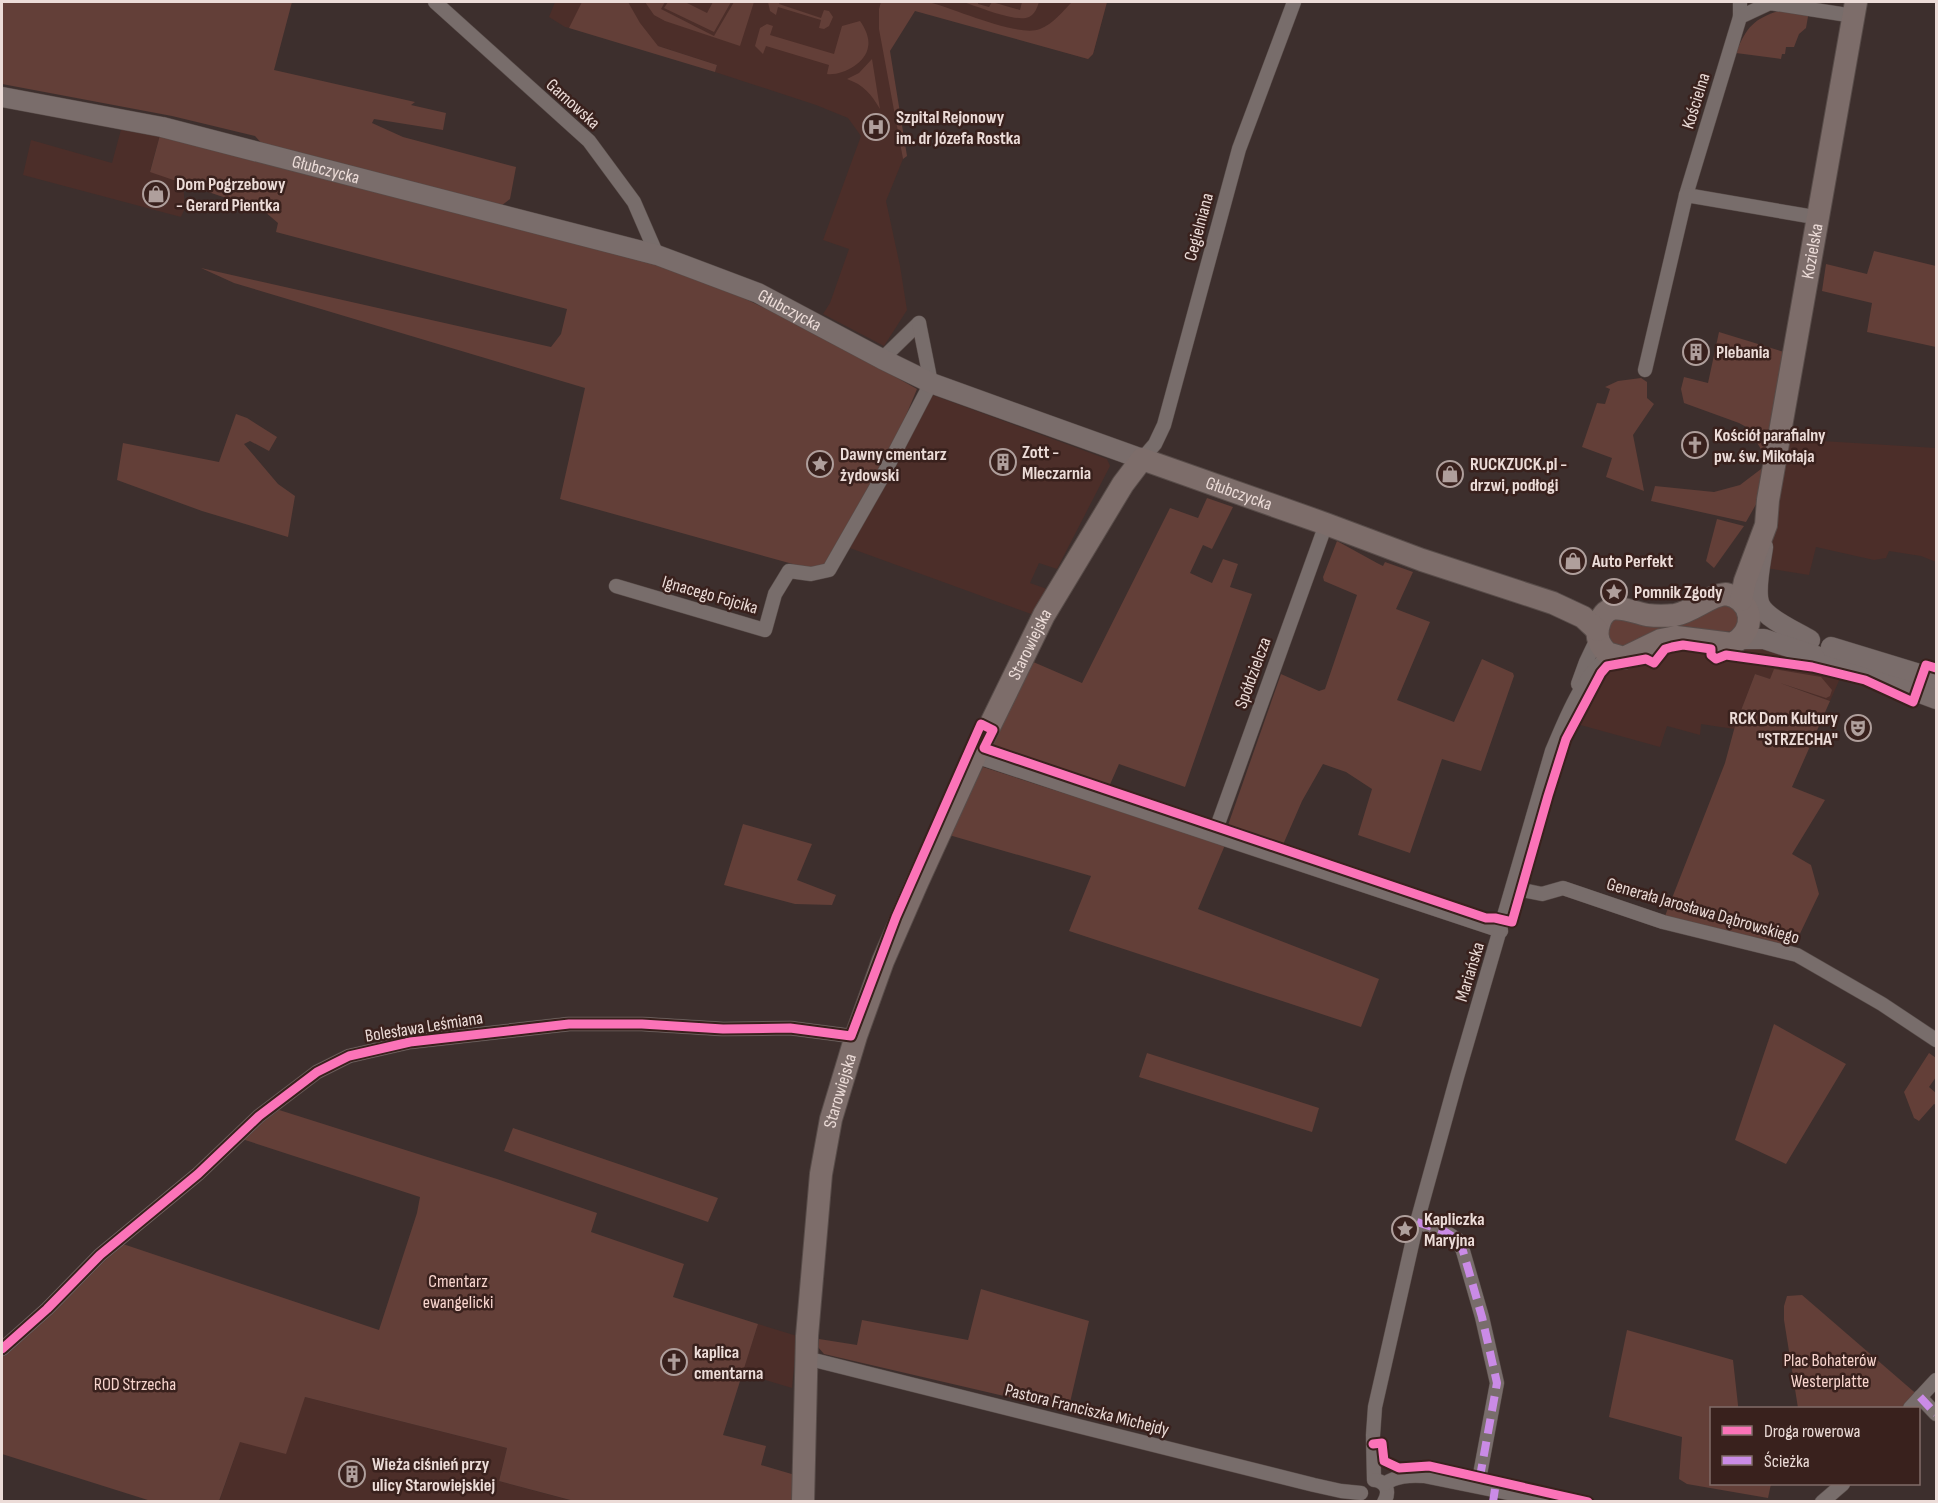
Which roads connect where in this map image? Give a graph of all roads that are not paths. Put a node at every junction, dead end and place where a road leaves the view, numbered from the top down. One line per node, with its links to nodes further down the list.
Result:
1 (435, 2): 9 (street, Gamowska)
2 (1294, 2): 13 (street, Cegielniana)
3 (1740, 2): 5 (street, Kościelna)
4 (1855, 9): 5 (street); 8 (main road, Kozielska)
5 (1740, 17): 7 (street, Kościelna)
6 (2, 97): 9 (main road, Głubczycka)
7 (1686, 195): 8 (street); 11 (street, Kościelna)
8 (1820, 218): 14 (main road, Kozielska)
9 (657, 255): 10 (main road, Głubczycka)
10 (882, 359): 12 (main road, Głubczycka); 12 (street)
11 (1645, 370)
12 (931, 382): 13 (main road, Głubczycka); 17 (street, Ignacego Fojcika)
13 (1142, 459): 15 (main road, Głubczycka); 25 (main road, Starowiejska)
14 (1768, 500): 16 (main road, Kozielska); 18 (main road, Kozielska)
15 (1326, 524): 19 (main road, Głubczycka); 26 (street, Spółdzielcza)
16 (1766, 525): 18 (main road, Kozielska); 21 (main road)
17 (616, 586)
18 (1737, 603): 19 (main road); 20 (main road); 21 (main road)
19 (1604, 634): 20 (main road); 24 (street, Mariańska); 24 (street, Mariańska)
20 (1740, 639): 23 (main road)
21 (1810, 640): 22 (main road)
22 (1930, 677)
23 (1936, 699)
24 (1574, 701): 27 (street, Mariańska)
25 (975, 756): 26 (street); 33 (main road, Starowiejska)
26 (1214, 835): 28 (street)
27 (1513, 888): 28 (street, Mariańska); 30 (street, Generała Jarosława Dąbrowskiego)
28 (1501, 931): 31 (street, Mariańska)
29 (852, 1036): 32 (street, Bolesława Leśmiana)
30 (1935, 1036)
31 (1418, 1222): 38 (street, Mariańska); 39 (street)
32 (2, 1349)
33 (806, 1358): 42 (street, Pastora Franciszka Michejdy); 43 (main road, Starowiejska)
34 (1936, 1380): 35 (street)
35 (1920, 1397): 36 (street); 37 (street)
36 (1911, 1407)
37 (1936, 1414)
38 (1379, 1482): 39 (street); 42 (street); 44 (street, Mariańska)
39 (1478, 1485): 41 (street)
40 (1840, 1486): 46 (street); 47 (street)
41 (1494, 1495): 45 (street)
42 (1362, 1497)
43 (804, 1502)
44 (1384, 1502)
45 (1553, 1502)
46 (1822, 1502)
47 (1834, 1502)

